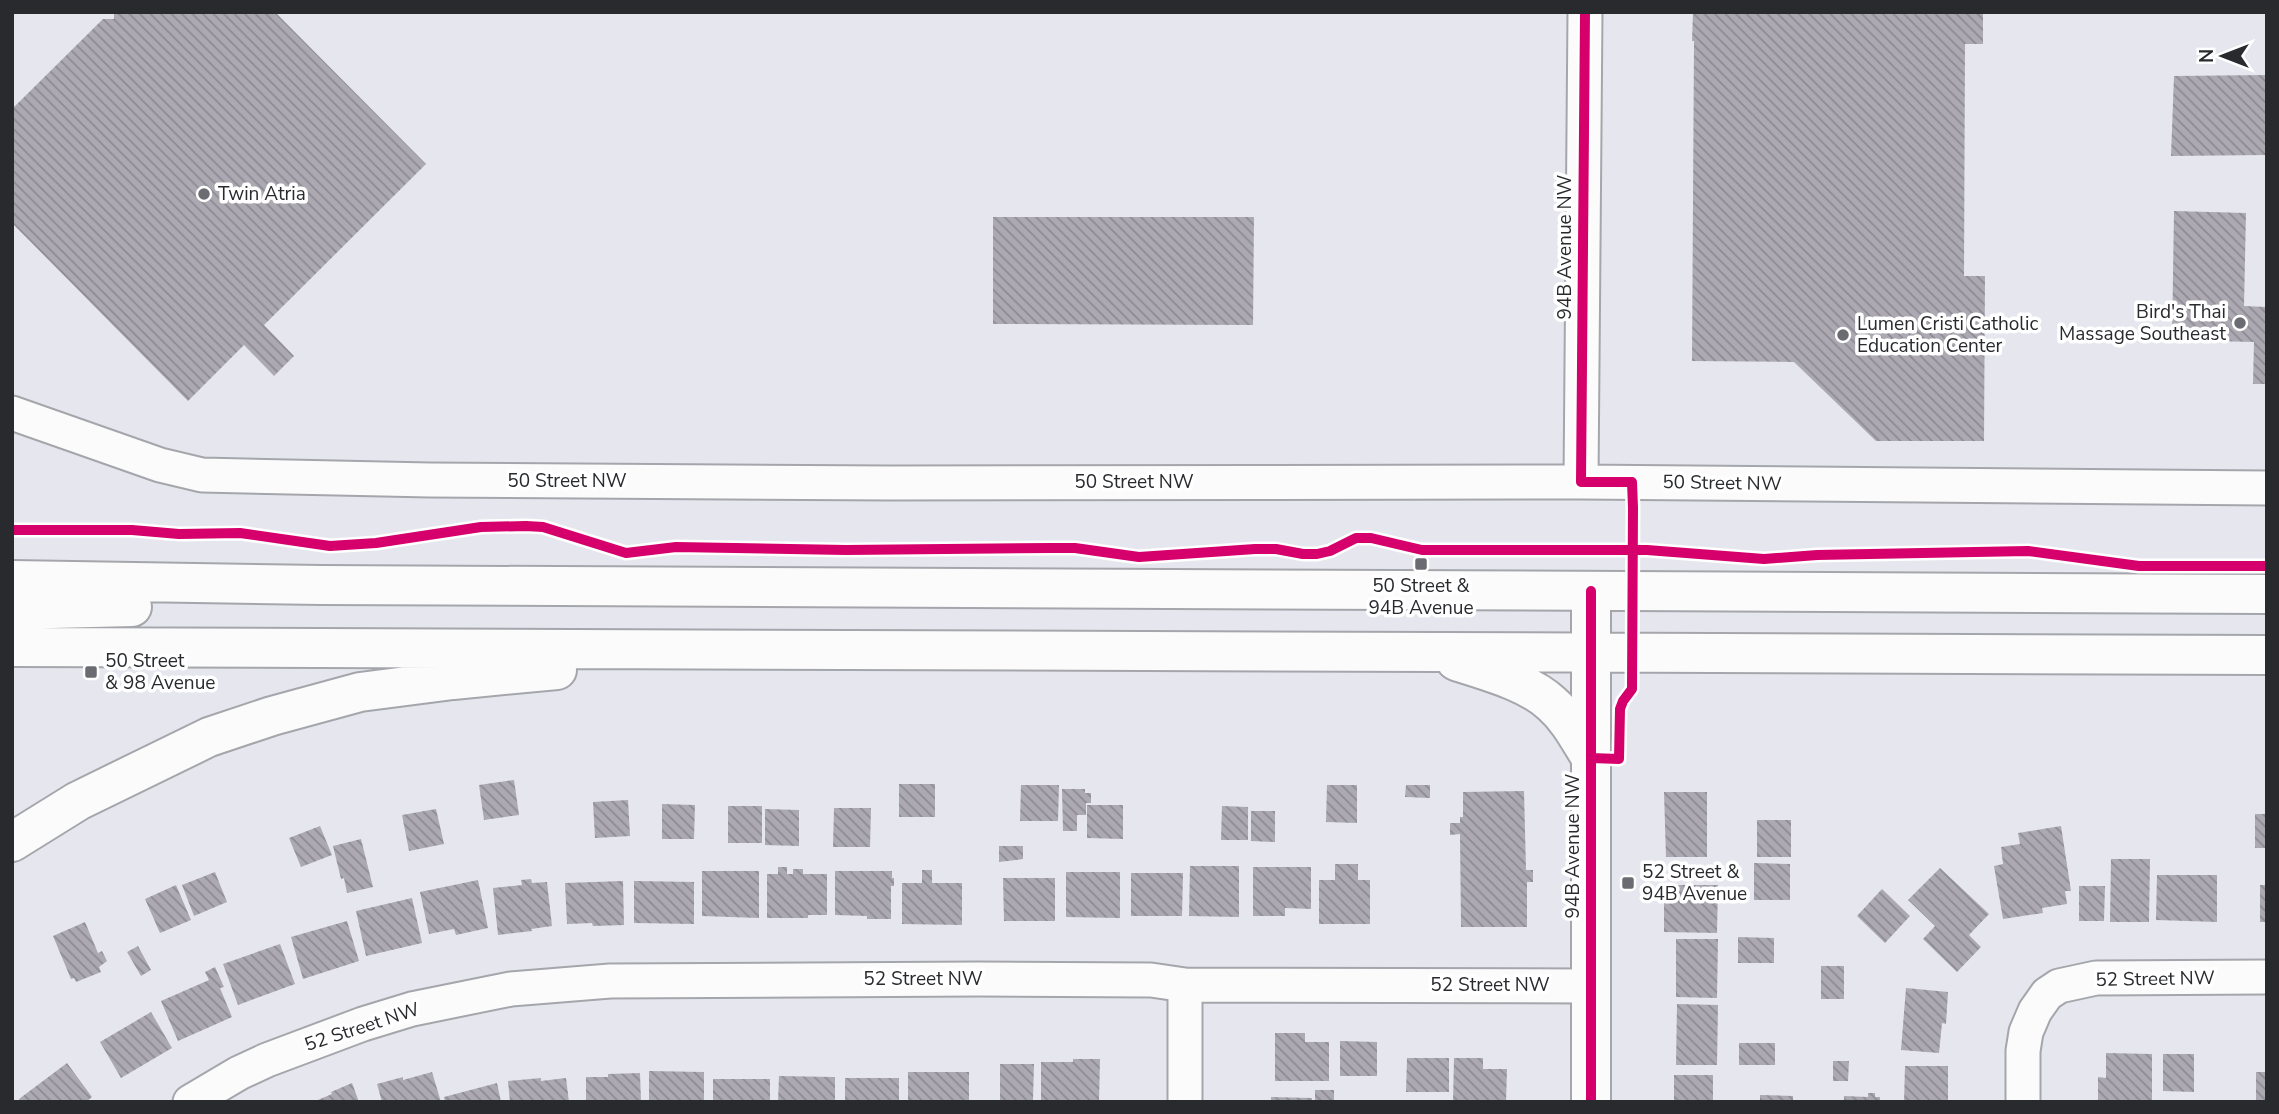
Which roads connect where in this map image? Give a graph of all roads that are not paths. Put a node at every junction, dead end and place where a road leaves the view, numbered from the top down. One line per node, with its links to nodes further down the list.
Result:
1 (1585, 12): 3 (street, 94B Avenue NW)
2 (12, 413): 3 (street, 50 Street NW)
3 (1581, 482): 4 (street, 50 Street NW)
4 (2267, 488)
5 (12, 580): 6 (main road)
6 (321, 584): 7 (main road); 9 (main road)
7 (1591, 591): 8 (main road); 13 (main road, 94B Avenue NW)
8 (2267, 594)
9 (12, 611)
10 (12, 647): 11 (main road)
11 (779, 649): 12 (main road); 16 (main road)
12 (1428, 651): 13 (main road); 15 (main road)
13 (1591, 651): 14 (main road); 15 (main road, 94B Avenue NW)
14 (2267, 655)
15 (1591, 758): 19 (main road, 94B Avenue NW)
16 (12, 842)
17 (2267, 977): 23 (street, 52 Street NW)
18 (1185, 985): 19 (street, 52 Street NW); 20 (street, 52 Street NW); 21 (street)
19 (1590, 986): 22 (main road, 94B Avenue NW)
20 (190, 1102)
21 (1185, 1102)
22 (1591, 1102)
23 (2024, 1102)

